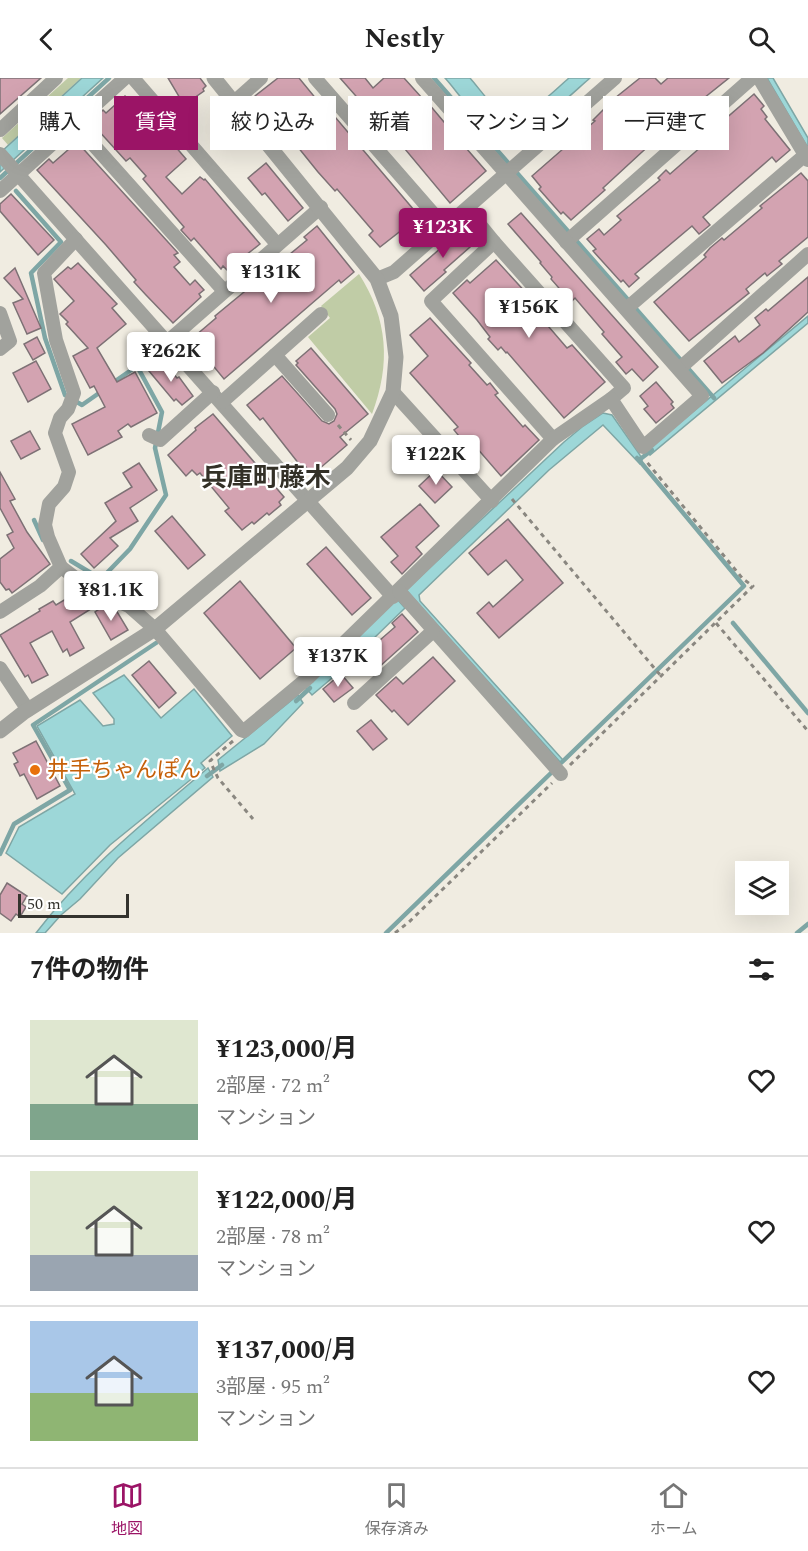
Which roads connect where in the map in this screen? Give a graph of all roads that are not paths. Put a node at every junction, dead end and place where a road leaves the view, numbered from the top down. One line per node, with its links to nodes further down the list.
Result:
1 (56, 78): 14 (street)
2 (125, 78): 13 (street)
3 (133, 78): 29 (street)
4 (214, 78): 11 (street)
5 (261, 78): 12 (street)
6 (315, 78): 25 (street)
7 (422, 78): 20 (street)
8 (615, 78): 20 (street)
9 (752, 78): 26 (street)
10 (759, 78): 19 (street)
11 (228, 96)
12 (241, 96)
13 (102, 98)
14 (0, 130)
15 (44, 150): 21 (street)
16 (98, 150): 32 (street)
17 (273, 150): 23 (street)
18 (0, 153): 21 (street)
19 (806, 157): 33 (street)
20 (510, 170): 24 (street); 26 (street)
21 (18, 174): 22 (street); 27 (street)
22 (0, 191)
23 (321, 207): 29 (street); 31 (street)
24 (466, 208): 25 (street); 28 (street)
25 (445, 227): 31 (street)
26 (570, 238): 33 (street)
27 (76, 239): 36 (street); 48 (street)
28 (494, 242): 42 (street); 45 (street)
29 (277, 244): 32 (street)
30 (808, 254): 39 (street)
31 (377, 279): 40 (street)
32 (224, 291): 36 (street)
33 (630, 306): 39 (street)
34 (0, 313): 37 (street)
35 (321, 314): 38 (street)
36 (167, 342): 41 (street)
37 (0, 349)
38 (275, 355): 41 (street); 43 (street)
39 (683, 365): 42 (street)
40 (393, 392): 46 (street); 47 (street)
41 (217, 397): 44 (street); 46 (street)
42 (611, 399): 45 (street)
43 (328, 415)
44 (154, 438)
45 (554, 439): 47 (street)
46 (309, 500): 49 (street); 51 (street)
47 (492, 501): 49 (street)
48 (61, 567): 50 (street); 51 (street)
49 (396, 594): 51 (street); 52 (street)
50 (0, 612)
51 (154, 629): 55 (street)
52 (433, 631): 54 (street); 57 (street)
53 (0, 668): 55 (street)
54 (354, 703)
55 (28, 710): 56 (street)
56 (0, 730)
57 (561, 774)

